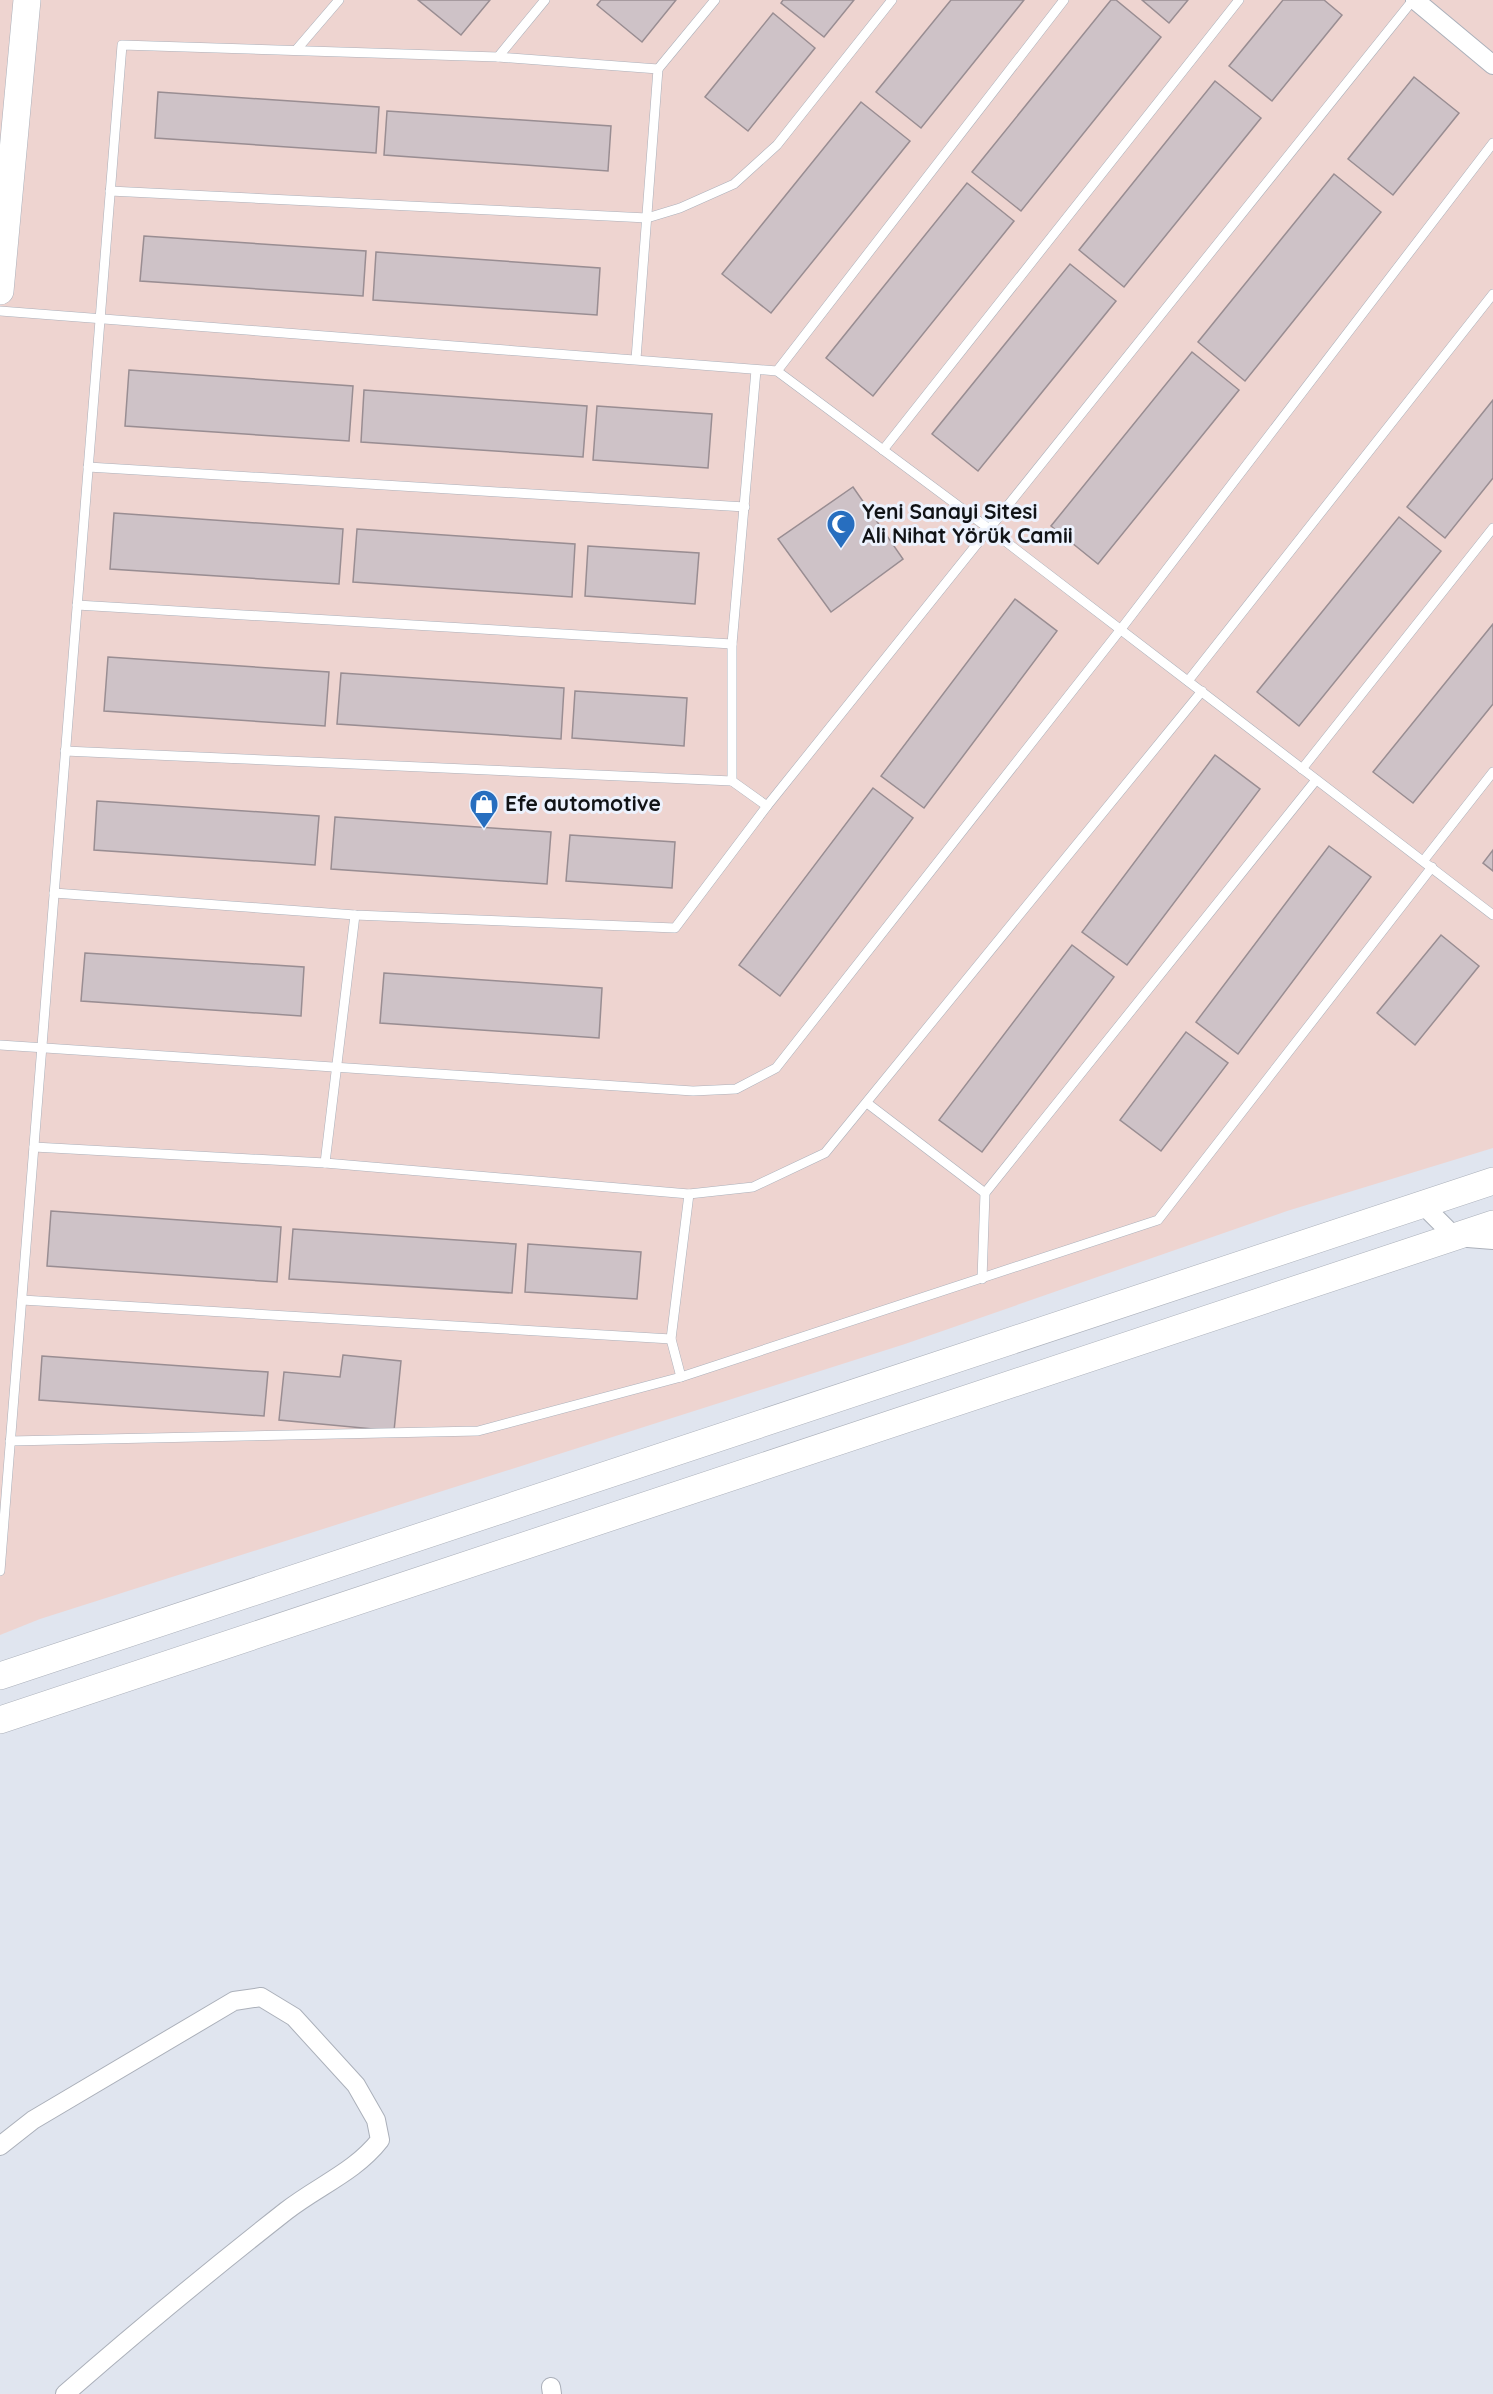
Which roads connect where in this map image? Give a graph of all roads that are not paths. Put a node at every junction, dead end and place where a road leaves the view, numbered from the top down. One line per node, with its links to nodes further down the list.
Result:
1 (27, 0): 16 (street)
2 (339, 0): 9 (lane)
3 (545, 0): 10 (lane)
4 (715, 0): 12 (lane)
5 (892, 0): 15 (lane)
6 (1064, 0): 22 (lane)
7 (1239, 0): 23 (lane)
8 (1414, 0): 11 (street); 26 (lane)
9 (297, 49): 10 (lane); 14 (lane)
10 (498, 57): 12 (lane)
11 (1493, 65)
12 (658, 69): 15 (lane)
13 (1493, 143): 29 (lane)
14 (111, 191): 15 (lane); 19 (lane)
15 (647, 218): 20 (lane)
16 (0, 291)
17 (1493, 294): 31 (lane)
18 (0, 311): 19 (lane)
19 (100, 318): 20 (lane); 24 (lane)
20 (636, 359): 21 (lane)
21 (756, 370): 22 (lane); 25 (lane)
22 (777, 371): 23 (lane)
23 (883, 450): 26 (lane)
24 (88, 466): 25 (lane); 28 (lane)
25 (745, 507): 30 (lane)
26 (988, 528): 29 (lane); 38 (lane)
27 (1493, 528): 34 (lane)
28 (77, 605): 30 (lane); 33 (lane)
29 (1121, 629): 31 (lane); 45 (lane)
30 (732, 644): 37 (lane)
31 (1188, 681): 32 (lane)
32 (1202, 691): 34 (lane); 46 (lane)
33 (65, 751): 37 (lane); 40 (lane)
34 (1302, 769): 36 (lane)
35 (1493, 772): 39 (lane)
36 (1316, 780): 39 (lane); 50 (lane)
37 (732, 781): 38 (lane)
38 (767, 806): 41 (lane)
39 (1428, 863): 42 (lane); 56 (lane)
40 (54, 893): 41 (lane); 44 (lane)
41 (355, 915): 45 (lane)
42 (1493, 915)
43 (0, 1045): 44 (lane)
44 (42, 1048): 45 (lane); 47 (lane)
45 (336, 1068): 48 (lane)
46 (867, 1103): 50 (lane); 51 (lane)
47 (34, 1147): 48 (lane); 57 (lane)
48 (326, 1163): 51 (lane)
49 (1493, 1181): 52 (street)
50 (985, 1193): 56 (lane)
51 (689, 1194): 58 (lane)
52 (1422, 1204): 54 (street); 62 (street)
53 (1493, 1224): 54 (street)
54 (1455, 1237): 55 (street); 63 (street)
55 (1493, 1239)
56 (982, 1279): 59 (lane)
57 (22, 1300): 58 (lane); 60 (lane)
58 (671, 1340): 59 (lane)
59 (681, 1377): 60 (lane)
60 (10, 1441): 61 (lane)
61 (0, 1571)
62 (0, 1676)
63 (0, 1720)
64 (0, 2146): 65 (street)
65 (65, 2394)

